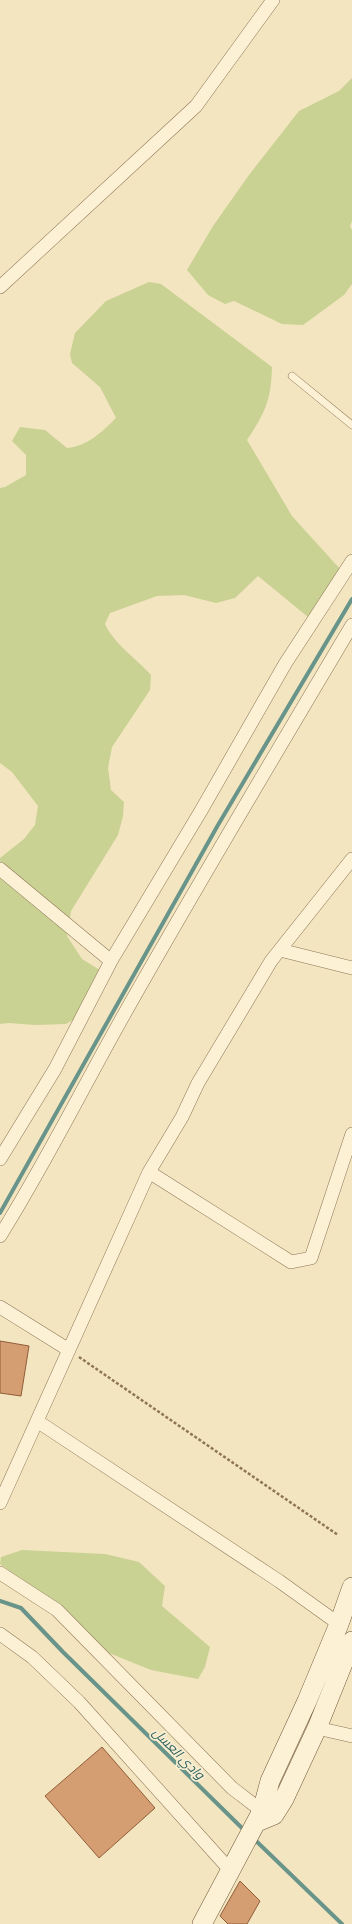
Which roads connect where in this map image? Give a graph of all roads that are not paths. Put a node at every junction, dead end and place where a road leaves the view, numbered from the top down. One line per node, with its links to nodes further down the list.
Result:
1 (273, 0): 2 (street)
2 (0, 287)
3 (292, 376): 4 (lane)
4 (352, 425)
5 (352, 561): 10 (street)
6 (352, 625): 15 (street)
7 (352, 859): 9 (street)
8 (0, 869): 10 (street)
9 (280, 950): 11 (street); 14 (street)
10 (111, 961): 13 (street)
11 (352, 968)
12 (352, 1134): 14 (street)
13 (0, 1159)
14 (149, 1172): 17 (street)
15 (0, 1236)
16 (0, 1307): 17 (street)
17 (69, 1350): 18 (street)
18 (37, 1421): 19 (street); 22 (street)
19 (0, 1503)
20 (0, 1573): 27 (street)
21 (352, 1587): 22 (main road)
22 (339, 1624): 27 (main road)
23 (0, 1634): 28 (street)
24 (352, 1641): 25 (main road)
25 (317, 1728): 26 (street); 27 (main road)
26 (352, 1736)
27 (264, 1816): 28 (main road)
28 (233, 1864): 29 (main road)
29 (202, 1924)

